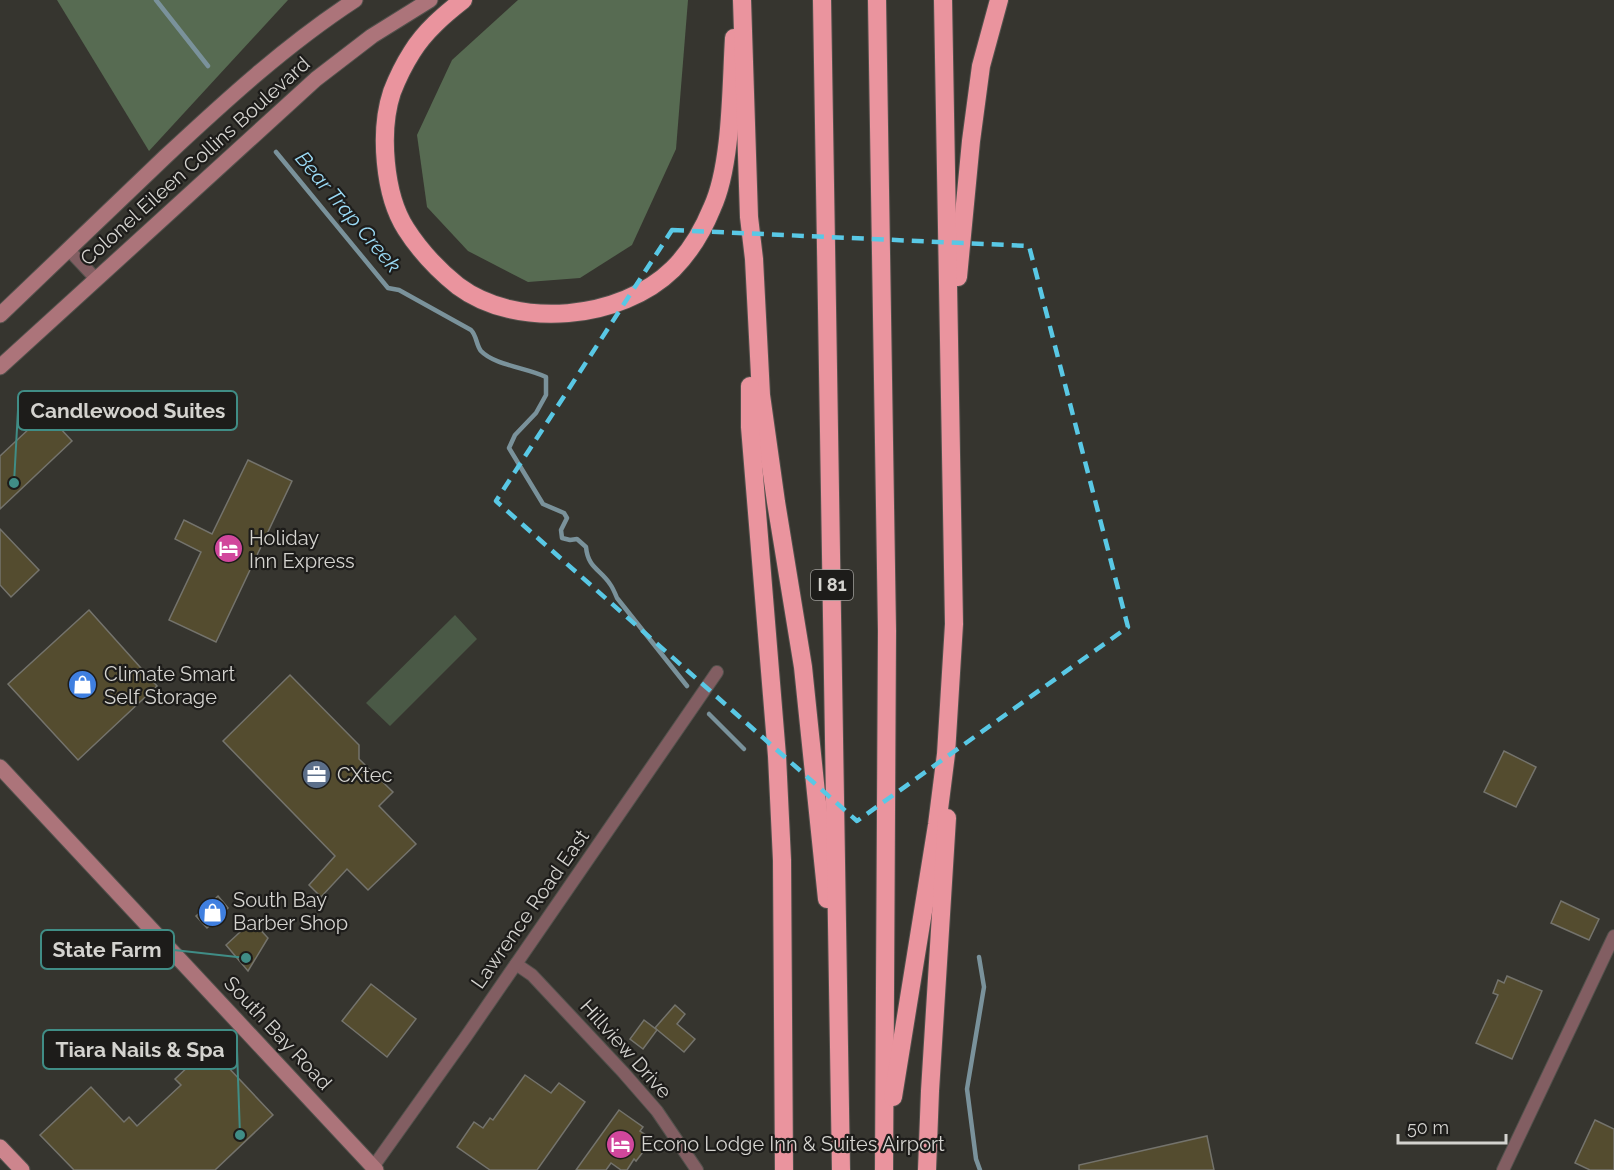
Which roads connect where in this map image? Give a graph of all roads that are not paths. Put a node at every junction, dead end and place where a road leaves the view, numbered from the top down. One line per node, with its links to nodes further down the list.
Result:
1 (355, 0): 11 (main road, Colonel Eileen Collins Boulevard)
2 (430, 0): 12 (main road, Colonel Eileen Collins Boulevard)
3 (463, 0): 4 (highway)
4 (735, 0)
5 (742, 0): 10 (highway)
6 (822, 0): 21 (highway, I 81)
7 (877, 0): 23 (highway)
8 (943, 0): 15 (highway)
9 (999, 0): 15 (highway)
10 (749, 217): 21 (highway); 27 (highway)
11 (68, 249): 12 (street); 13 (main road, Colonel Eileen Collins Boulevard)
12 (96, 279): 14 (main road, Colonel Eileen Collins Boulevard)
13 (0, 315)
14 (0, 367)
15 (950, 368): 17 (highway)
16 (717, 672): 20 (street, Lawrence Road East)
17 (946, 754): 23 (highway); 29 (highway)
18 (0, 767): 24 (main road, South Bay Road)
19 (1614, 936): 30 (street)
20 (516, 964): 24 (street, Lawrence Road East); 26 (street, Hillview Drive)
21 (839, 1014): 28 (highway, I 81)
22 (0, 1147): 25 (main road)
23 (884, 1163)
24 (374, 1168)
25 (22, 1170)
26 (698, 1170)
27 (784, 1170)
28 (841, 1170)
29 (927, 1170)
30 (1503, 1170)

